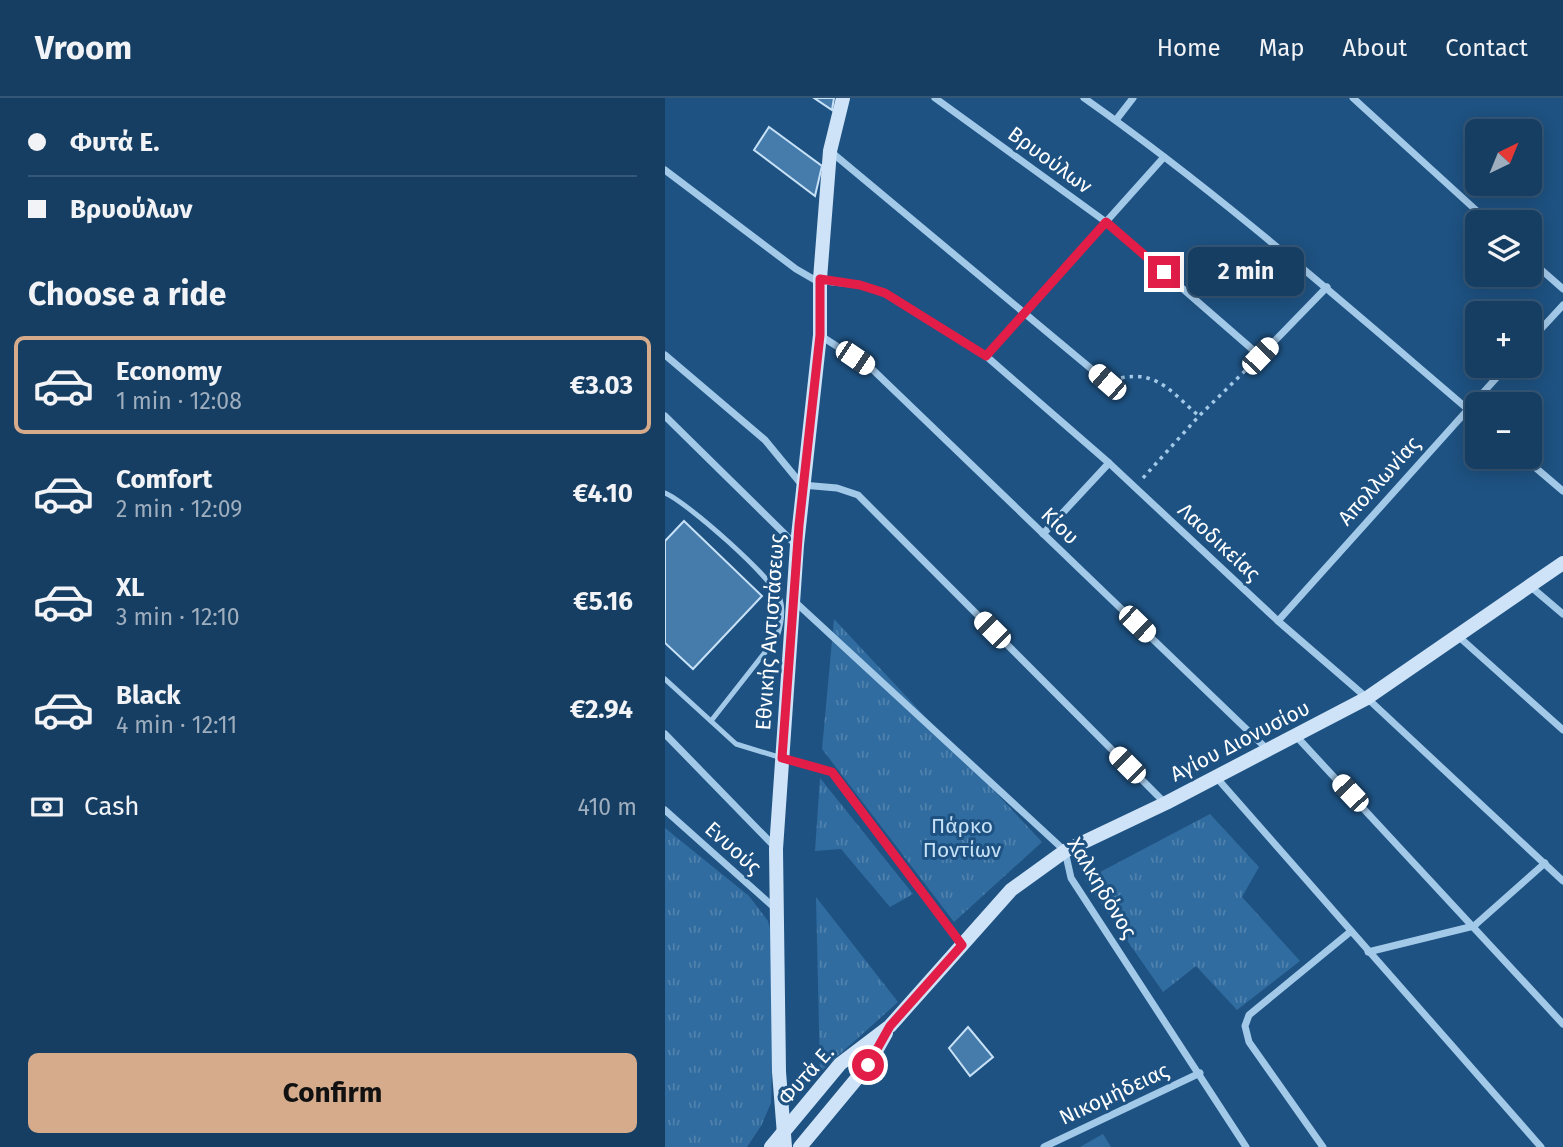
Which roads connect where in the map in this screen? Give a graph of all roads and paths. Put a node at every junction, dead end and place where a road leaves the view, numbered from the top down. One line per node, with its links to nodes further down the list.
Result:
1 (843, 98): 7 (street, Εθνικής Αντιστάσεως)
2 (935, 98): 11 (street, Βρυούλων)
3 (1084, 98): 6 (street)
4 (1133, 98): 6 (street)
5 (1353, 98): 10 (street)
6 (1116, 120): 8 (street)
7 (830, 151): 13 (street, Εθνικής Αντιστάσεως); 17 (street)
8 (1164, 157): 11 (street); 14 (street)
9 (665, 170): 13 (street, Λαοδικείας)
10 (1476, 210)
11 (1106, 222): 17 (street); 22 (street, Βρυούλων)
12 (1542, 270): 15 (street)
13 (820, 279): 19 (street, Εθνικής Αντιστάσεως); 21 (street, Λαοδικείας)
14 (1327, 288): 22 (street); 26 (street)
15 (1563, 289)
16 (1563, 305): 18 (street)
17 (1026, 313): 21 (street); 24 (street)
18 (1542, 328)
19 (820, 335): 32 (street, Εθνικής Αντιστάσεως); 36 (street, Κίου)
20 (665, 355): 32 (street)
21 (986, 356): 30 (street, Λαοδικείας)
22 (1260, 356): 29 (path)
23 (1496, 378): 25 (street, Απολλωνίας)
24 (1107, 382): 29 (path)
25 (1483, 392)
26 (1465, 407)
27 (1465, 411): 42 (street, Απολλωνίας)
28 (665, 416): 37 (street)
29 (1199, 416): 33 (path)
30 (1109, 463): 33 (street, Λαοδικείας); 36 (street)
31 (1537, 469): 34 (street)
32 (802, 485): 37 (street, Εθνικής Αντιστάσεως); 53 (street)
33 (1135, 487): 42 (street, Λαοδικείας)
34 (1563, 491)
35 (665, 493): 46 (lane)
36 (1043, 534): 50 (street, Κίου)
37 (797, 545): 40 (street, Εθνικής Αντιστάσεως)
38 (1563, 563): 39 (street, Αγίου Διονυσίου)
39 (1530, 586): 41 (street); 43 (street, Αγίου Διονυσίου)
40 (792, 599): 51 (street, Εθνικής Αντιστάσεως); 56 (street, Χαλκηδόνος)
41 (1563, 614)
42 (1278, 621): 45 (street, Λαοδικείας)
43 (1458, 635): 45 (street, Αγίου Διονυσίου); 47 (street)
44 (665, 679): 46 (lane)
45 (1367, 698): 49 (street, Αγίου Διονυσίου); 57 (street, Λαοδικείας)
46 (711, 721): 51 (lane)
47 (1563, 730)
48 (665, 734): 55 (street)
49 (1296, 736): 50 (street, Αγίου Διονυσίου); 60 (street)
50 (1268, 750): 52 (street, Αγίου Διονυσίου)
51 (782, 758): 55 (street, Εθνικής Αντιστάσεως); 62 (street)
52 (1216, 777): 53 (street, Αγίου Διονυσίου); 61 (street)
53 (1165, 803): 56 (street, Αγίου Διονυσίου)
54 (665, 810): 59 (street, Ενυούς)
55 (776, 849): 59 (street, Εθνικής Αντιστάσεως)
56 (1065, 851): 62 (street, Αγίου Διονυσίου); 66 (street, Χαλκηδόνος)
57 (1545, 863): 58 (street, Λαοδικείας); 60 (street)
58 (1563, 881)
59 (777, 911): 67 (street, Εθνικής Αντιστάσεως)
60 (1474, 926): 63 (street); 64 (street)
61 (1350, 932): 63 (street); 73 (street)
62 (962, 945): 65 (street, Αγίου Διονυσίου)
63 (1368, 952): 74 (street)
64 (1563, 1024)
65 (890, 1026): 67 (street, Φυτά Ε.); 68 (street, Φυτά Ε.)
66 (1200, 1073): 71 (street, Νικομήδειας); 72 (street, Χαλκηδόνος)
67 (785, 1130): 68 (street); 69 (street, Φυτά Ε.); 70 (street, Εθνικής Αντιστάσεως)
68 (802, 1146)
69 (771, 1147)
70 (785, 1147)
71 (1044, 1147)
72 (1246, 1147)
73 (1323, 1147)
74 (1541, 1147)

